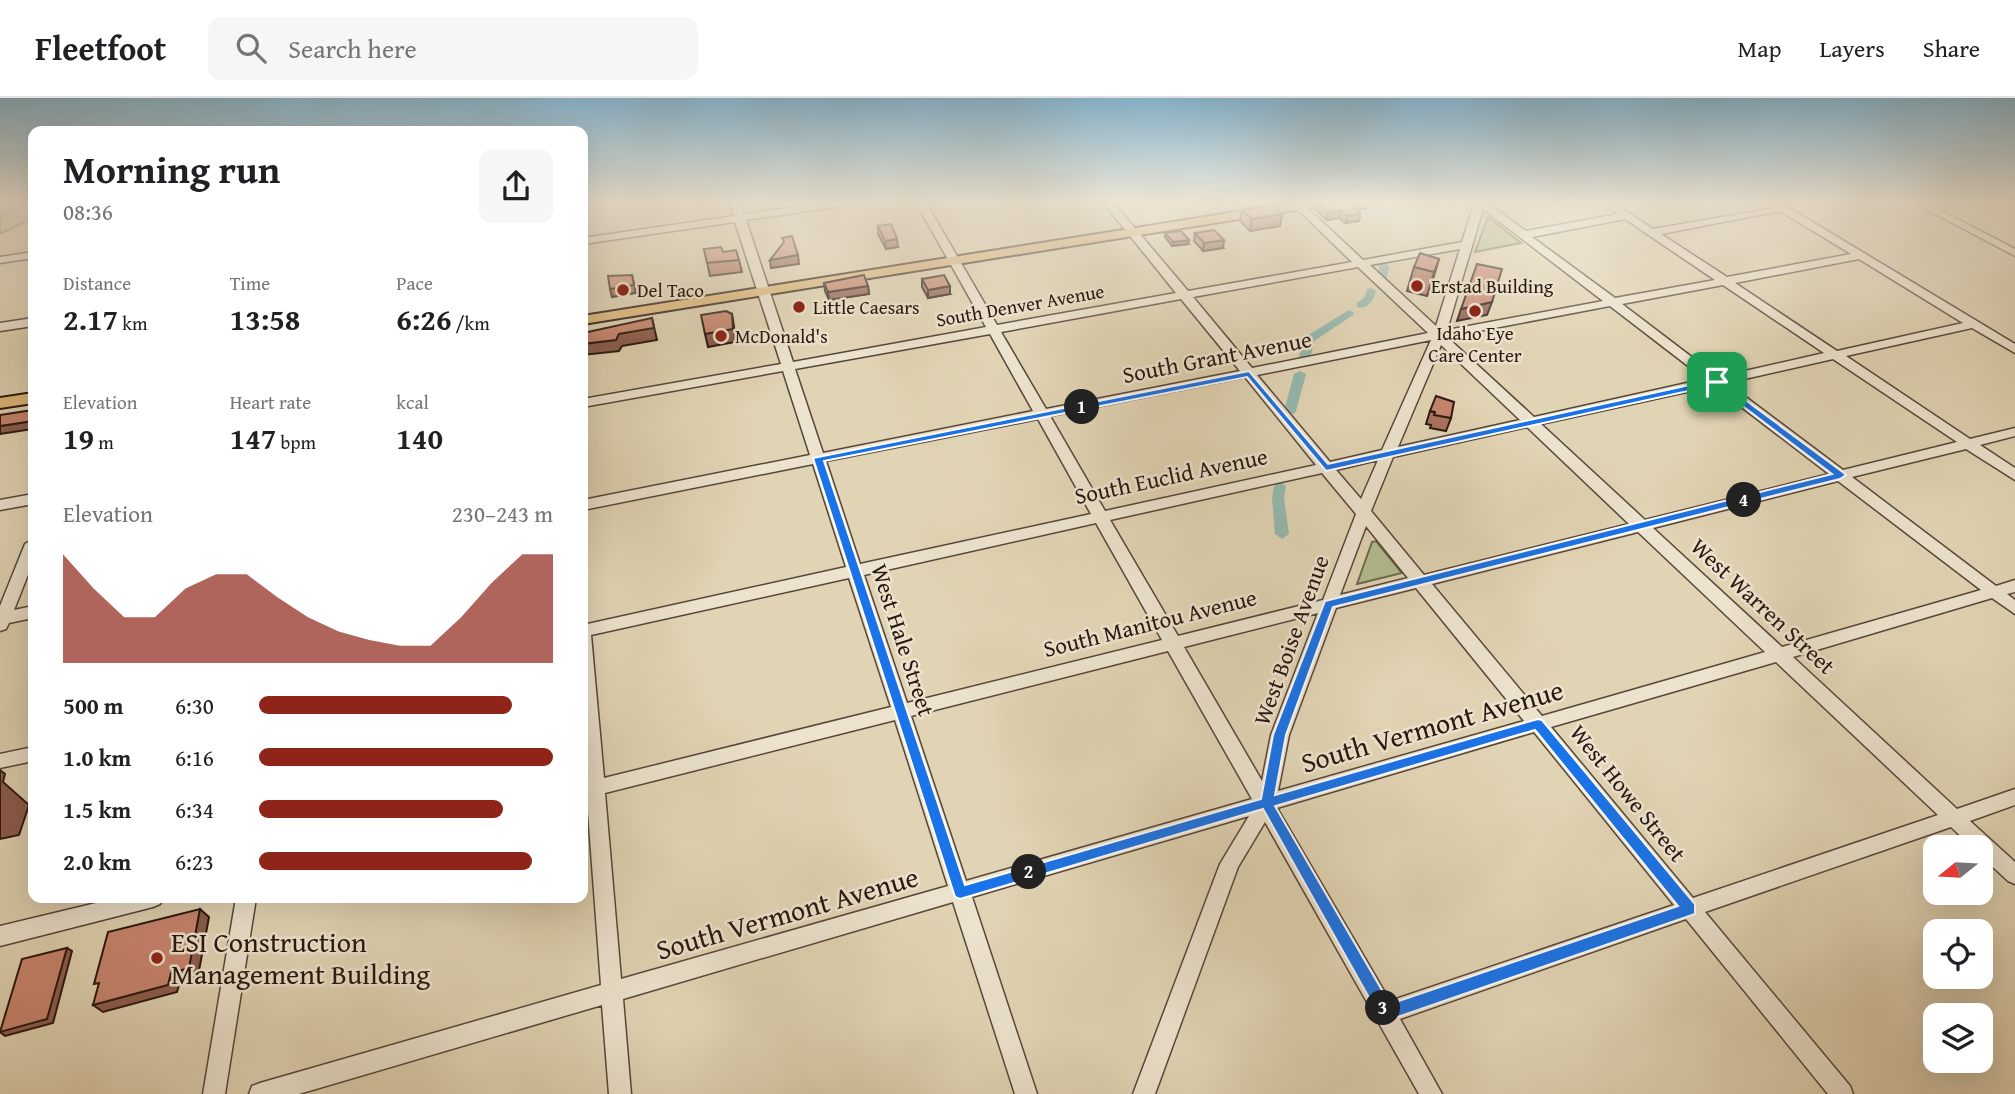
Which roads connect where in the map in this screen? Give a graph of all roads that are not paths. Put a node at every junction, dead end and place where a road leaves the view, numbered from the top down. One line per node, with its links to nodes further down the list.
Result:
1 (749, 247): 17 (street, West Hale Street)
2 (947, 247): 13 (street)
3 (1011, 247): 13 (main road)
4 (1145, 247): 18 (street, West Howe Street)
5 (1344, 247): 15 (street, West Warren Street)
6 (1451, 247): 15 (street, South Denver Avenue)
7 (1463, 247): 26 (street, West Boise Avenue)
8 (1540, 247): 19 (street)
9 (1675, 247): 16 (street)
10 (1846, 247): 12 (street)
11 (28, 256): 14 (street)
12 (1860, 256): 16 (street, South Grant Avenue); 23 (street)
13 (953, 257): 17 (main road); 25 (street)
14 (0, 260)
15 (1362, 264): 18 (street, South Denver Avenue); 26 (street, West Warren Street)
16 (1725, 281): 19 (street, South Grant Avenue); 28 (street)
17 (762, 288): 20 (main road); 21 (main road); 29 (street, West Hale Street)
18 (1184, 295): 25 (street, South Denver Avenue); 30 (street, West Howe Street)
19 (1612, 302): 26 (street, South Grant Avenue); 31 (street)
20 (588, 309)
21 (588, 319)
22 (28, 323): 24 (street)
23 (1975, 324): 27 (street); 28 (street, South Euclid Avenue)
24 (0, 327)
25 (995, 329): 29 (street, South Denver Avenue); 37 (street)
26 (1438, 335): 30 (street, South Grant Avenue); 38 (street, West Warren Street); 41 (street, West Boise Avenue)
27 (2015, 349)
28 (1836, 356): 31 (street, South Euclid Avenue); 40 (street)
29 (788, 366): 33 (street, South Denver Avenue); 42 (street, West Hale Street)
30 (1249, 374): 37 (street, South Grant Avenue); 43 (street, West Howe Street)
31 (1717, 382): 38 (street, South Euclid Avenue); 44 (street)
32 (28, 399): 34 (main road)
33 (588, 402)
34 (0, 403)
35 (28, 410): 36 (main road)
36 (0, 414)
37 (1043, 414): 42 (street, South Grant Avenue); 50 (street)
38 (1531, 422): 41 (street, South Euclid Avenue); 51 (street, West Warren Street)
39 (2015, 432): 40 (street, South Manitou Avenue)
40 (1968, 443): 44 (street, South Manitou Avenue); 45 (street)
41 (1388, 454): 43 (street, South Euclid Avenue); 49 (street, West Boise Avenue)
42 (818, 458): 47 (street, South Grant Avenue); 53 (street, West Hale Street)
43 (1326, 467): 49 (street, West Howe Street); 50 (street, South Euclid Avenue)
44 (1840, 475): 51 (street, South Manitou Avenue); 56 (street)
45 (2015, 475)
46 (28, 500): 48 (street)
47 (588, 504)
48 (0, 505)
49 (1363, 513): 54 (street, West Howe Street); 57 (street, West Boise Avenue)
50 (1102, 516): 53 (street, South Euclid Avenue); 62 (street)
51 (1641, 525): 54 (street, South Manitou Avenue); 63 (street, West Warren Street)
52 (28, 556): 60 (street)
53 (855, 571): 61 (street, South Euclid Avenue); 64 (street, West Hale Street)
54 (1419, 581): 57 (street, South Manitou Avenue); 65 (street, West Howe Street)
55 (2015, 586): 56 (street, South Vermont Avenue)
56 (1994, 592): 58 (street); 63 (street, South Vermont Avenue)
57 (1329, 604): 62 (street, South Manitou Avenue); 71 (street, West Boise Avenue)
58 (2015, 608)
59 (28, 613): 60 (street)
60 (1, 621)
61 (588, 631)
62 (1174, 643): 64 (street, South Manitou Avenue); 71 (street)
63 (1779, 654): 65 (street, South Vermont Avenue); 72 (street, West Warren Street)
64 (901, 711): 69 (street, South Manitou Avenue); 74 (street, West Hale Street)
65 (1538, 724): 71 (street, South Vermont Avenue); 77 (street, West Howe Street)
66 (28, 755): 67 (street)
67 (0, 761)
68 (588, 764): 69 (street)
69 (589, 790): 79 (street)
70 (2015, 797): 72 (street)
71 (1266, 803): 74 (street, South Vermont Avenue); 80 (street); 85 (street, West Boise Avenue)
72 (1954, 818): 73 (street, West Warren Street); 77 (street)
73 (2015, 875)
74 (960, 892): 79 (street, South Vermont Avenue); 84 (street, West Hale Street)
75 (133, 903): 78 (street)
76 (245, 903): 81 (street)
77 (1689, 909): 80 (street); 87 (street, West Howe Street)
78 (0, 936)
79 (612, 993): 82 (street, South Vermont Avenue); 83 (street)
80 (1386, 1013): 86 (street)
81 (214, 1094)
82 (260, 1094)
83 (620, 1094)
84 (1026, 1094)
85 (1144, 1094)
86 (1431, 1094)
87 (1842, 1094)

